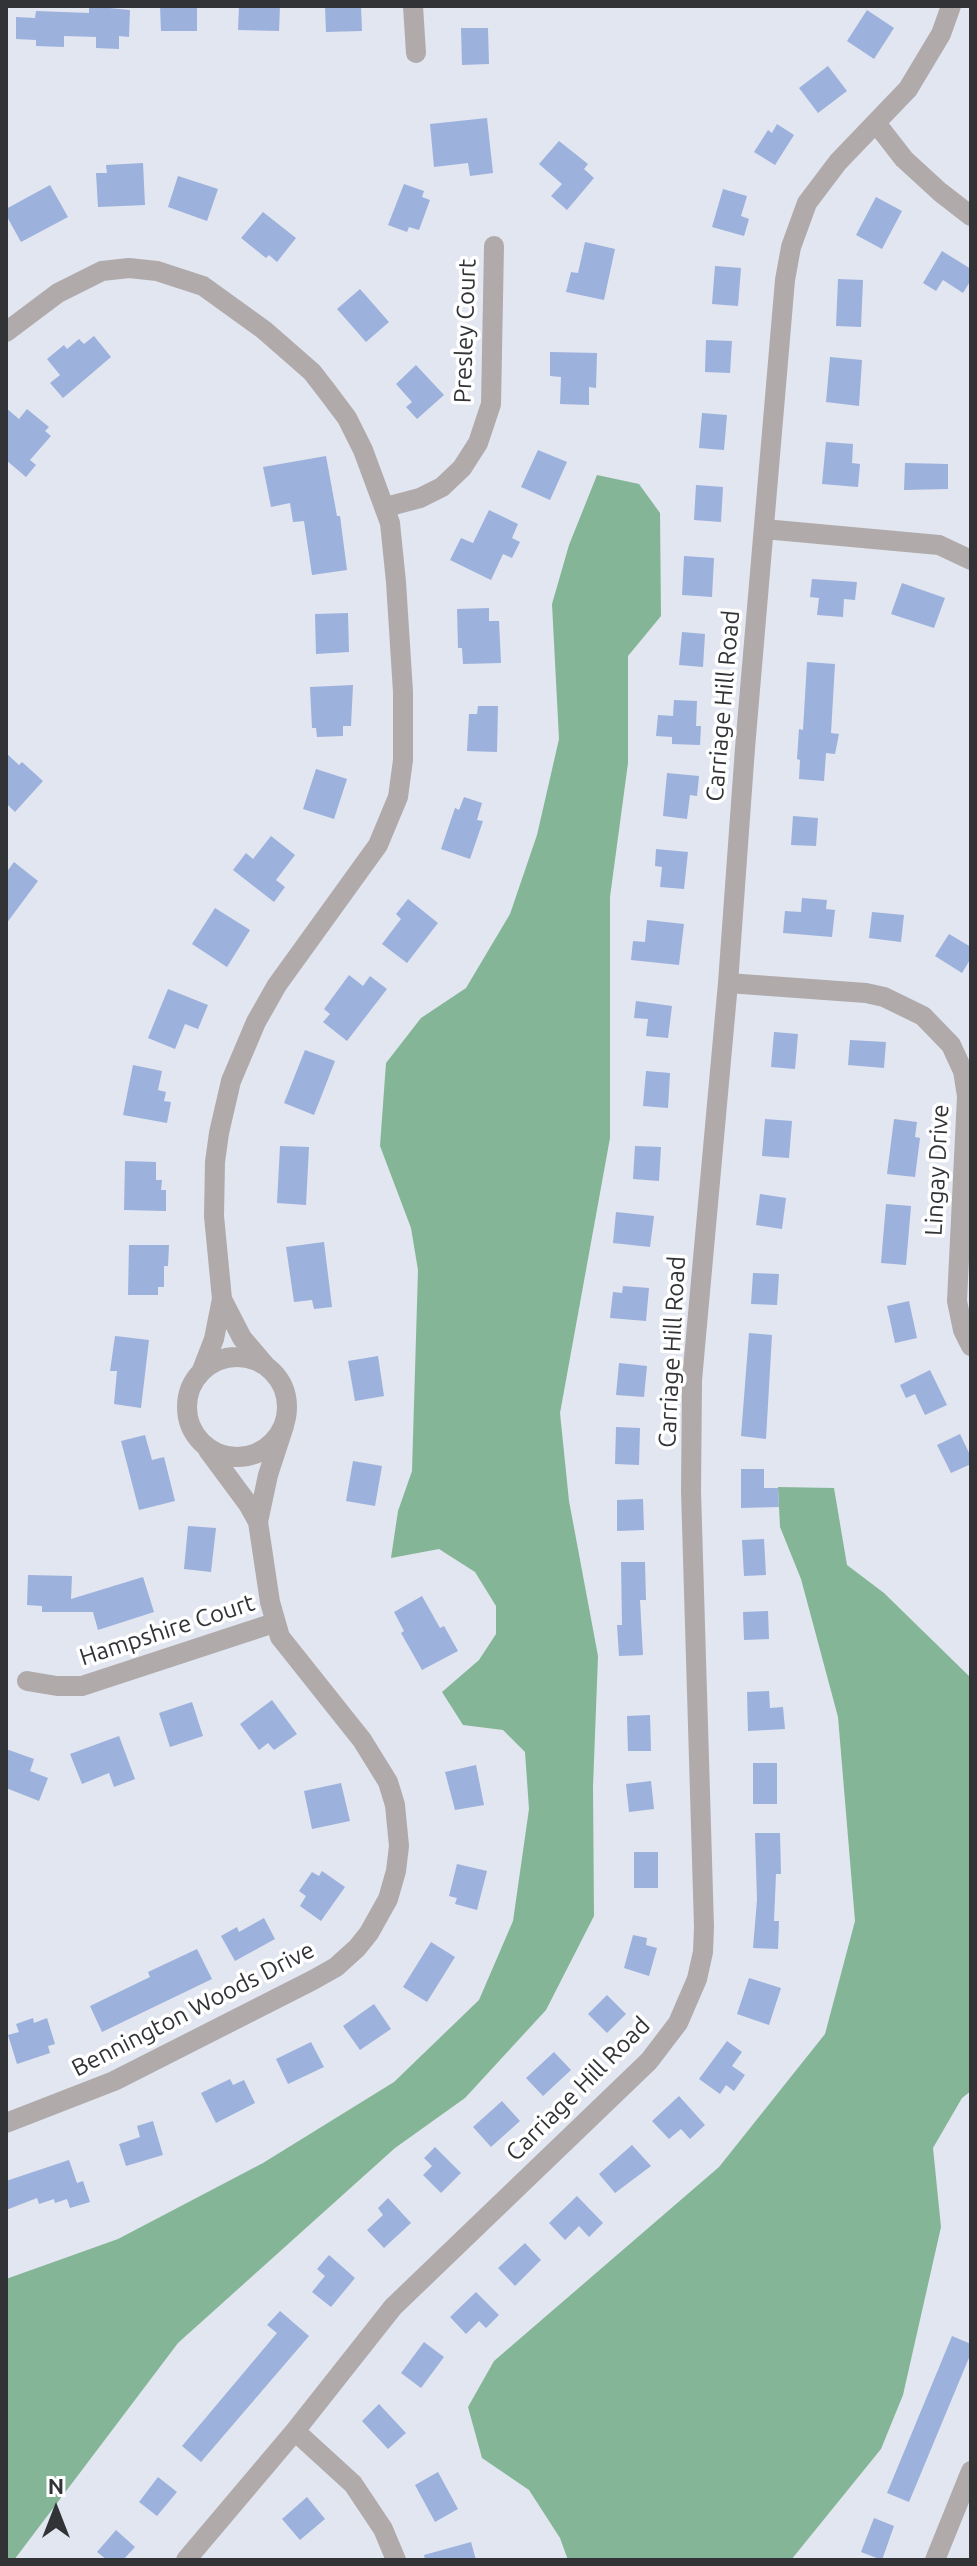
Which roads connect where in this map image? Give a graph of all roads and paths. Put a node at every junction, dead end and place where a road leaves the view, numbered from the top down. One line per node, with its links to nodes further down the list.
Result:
1 (413, 6): 3 (street)
2 (951, 6): 4 (street, Carriage Hill Road)
3 (416, 53)
4 (876, 123): 5 (street); 9 (street, Carriage Hill Road)
5 (971, 216)
6 (494, 246): 8 (street, Presley Court)
7 (6, 332): 8 (street, Bennington Woods Drive)
8 (386, 507): 12 (street, Bennington Woods Drive)
9 (764, 529): 10 (street); 11 (street, Carriage Hill Road)
10 (971, 560)
11 (728, 983): 13 (street, Lingay Drive); 22 (street, Carriage Hill Road)
12 (222, 1299): 14 (street, Bennington Woods Drive); 15 (street, Bennington Woods Drive)
13 (971, 1346)
14 (265, 1365): 15 (street); 16 (street, Bennington Woods Drive)
15 (202, 1370): 17 (street, Bennington Woods Drive)
16 (284, 1426): 17 (street); 18 (street, Bennington Woods Drive)
17 (205, 1445): 18 (street, Bennington Woods Drive)
18 (258, 1522): 19 (street, Bennington Woods Drive)
19 (274, 1623): 20 (street, Hampshire Court); 21 (street, Bennington Woods Drive)
20 (27, 1681)
21 (6, 2123)
22 (295, 2431): 24 (street, Carriage Hill Road); 25 (street)
23 (971, 2471): 26 (street)
24 (186, 2560)
25 (396, 2560)
26 (935, 2560)

